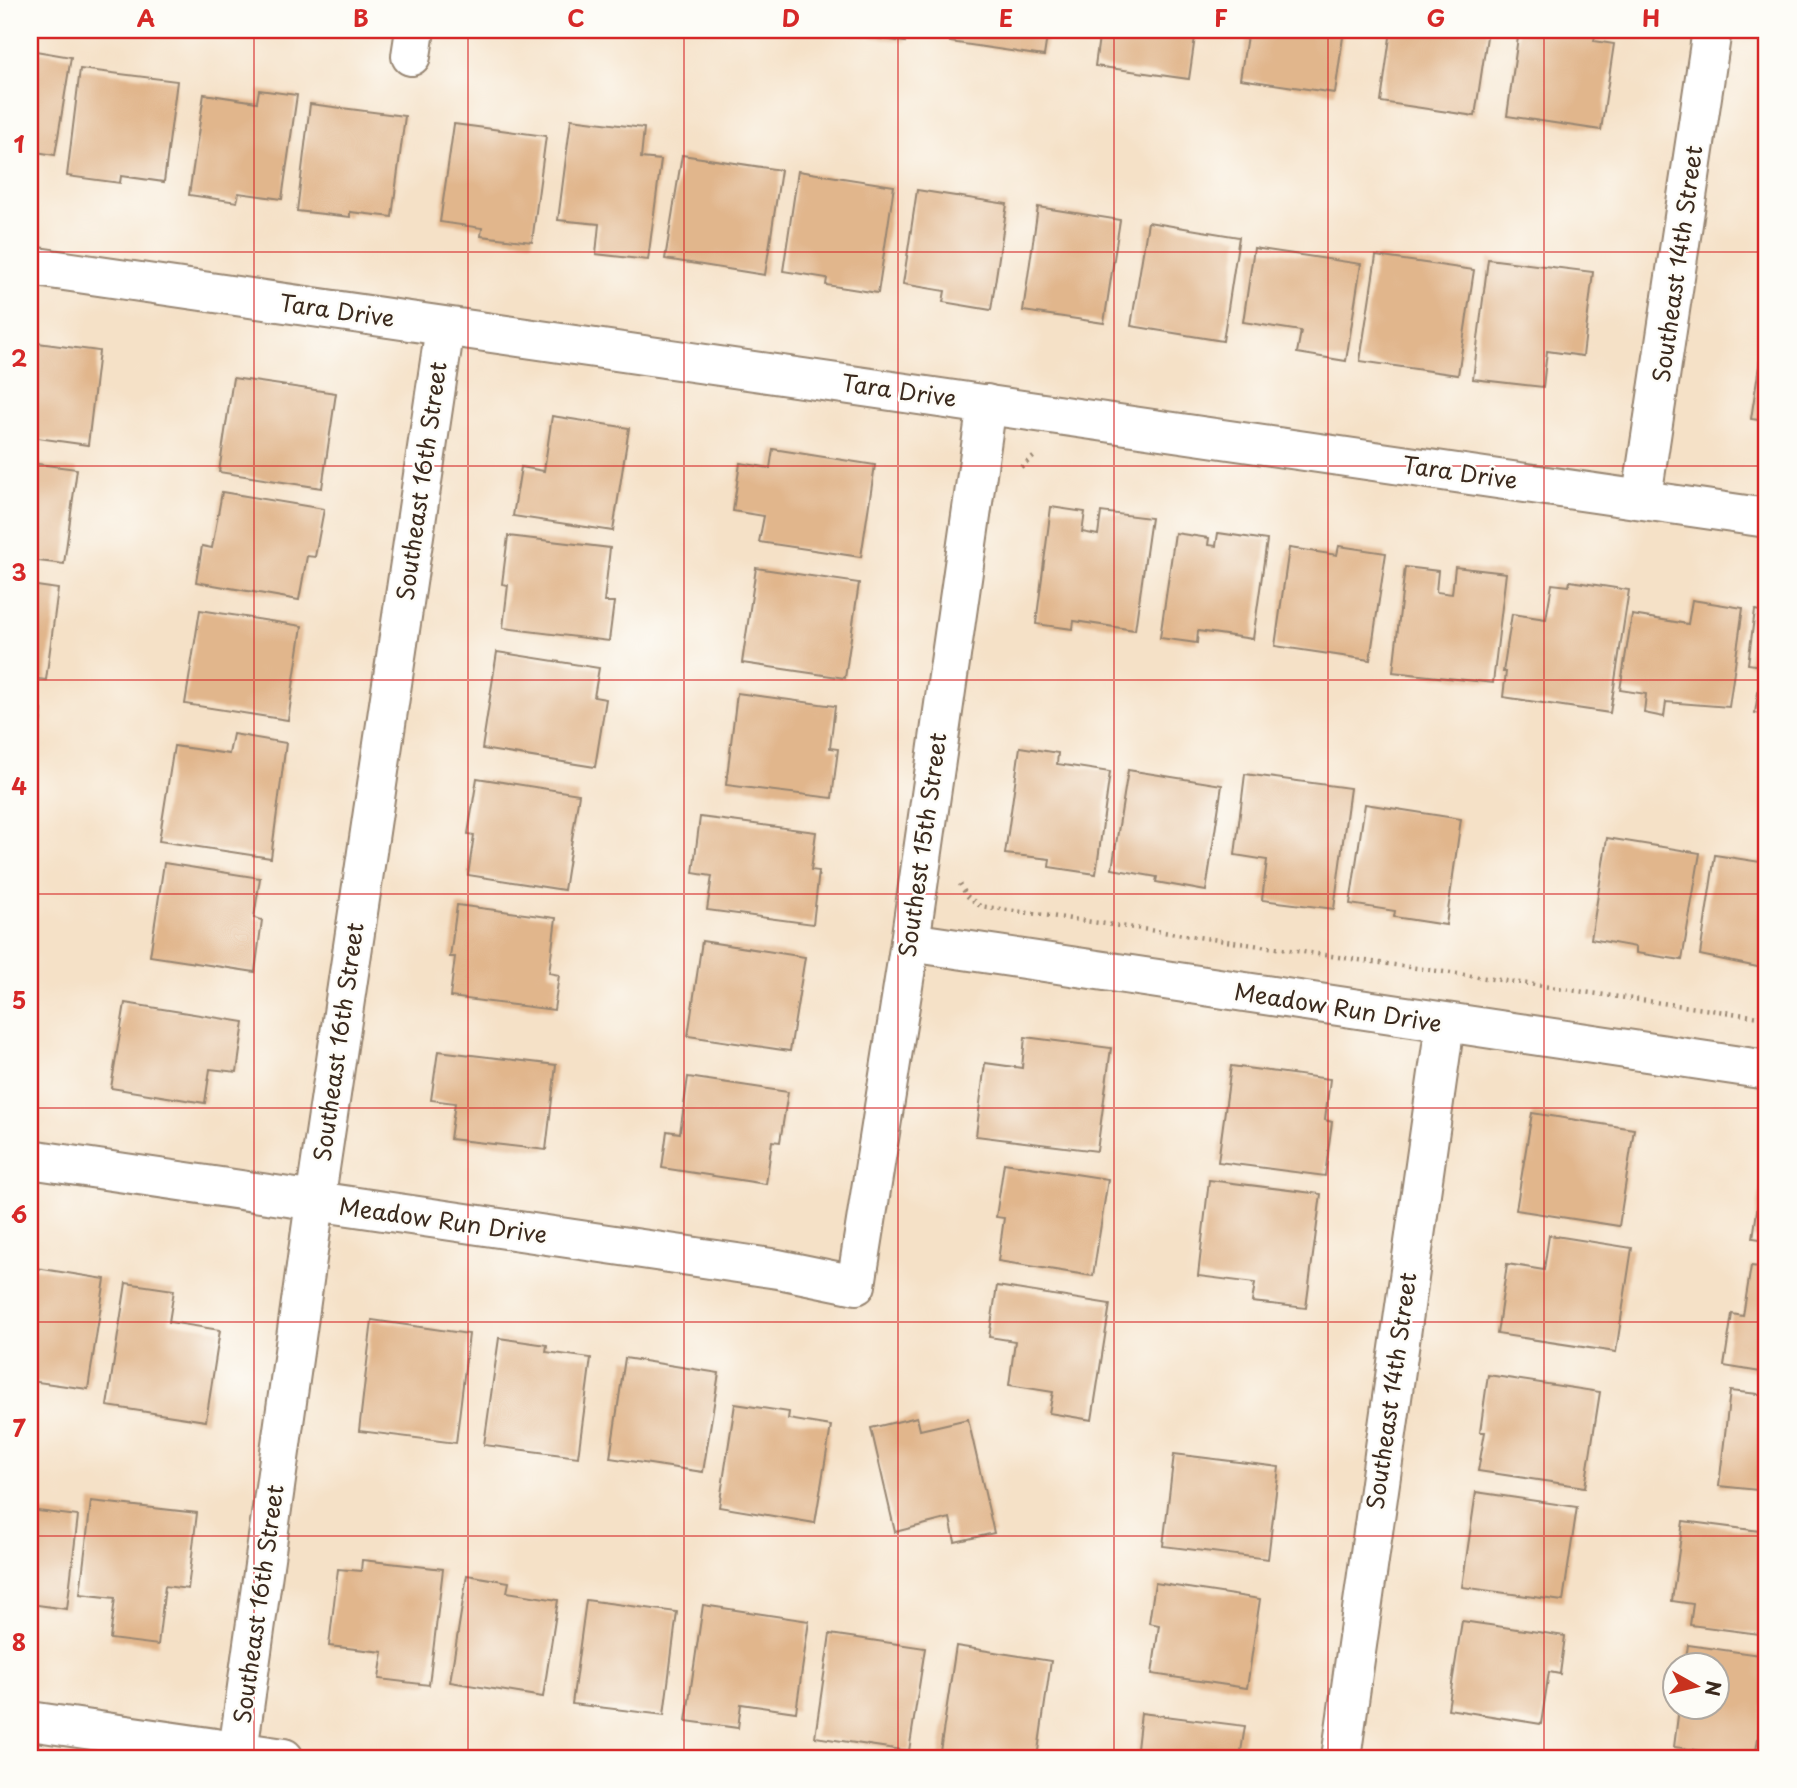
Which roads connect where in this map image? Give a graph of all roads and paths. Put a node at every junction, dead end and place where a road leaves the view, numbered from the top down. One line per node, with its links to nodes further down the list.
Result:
1 (1712, 30): 7 (street, Southeast 14th Street)
2 (30, 266): 3 (street, Tara Drive)
3 (445, 327): 4 (street, Tara Drive); 15 (street, Southeast 16th Street)
4 (987, 404): 7 (street, Tara Drive); 10 (street, Southest 15th Street)
5 (1042, 453): 6 (path)
6 (1016, 477)
7 (1642, 497): 8 (street, Tara Drive)
8 (1767, 518)
9 (958, 879): 11 (path)
10 (909, 942): 12 (street, Meadow Run Drive); 16 (street, Southest 15th Street)
11 (1767, 1018)
12 (1445, 1024): 13 (street, Meadow Run Drive); 20 (street, Southeast 14th Street)
13 (1767, 1070)
14 (30, 1159): 15 (street, Meadow Run Drive)
15 (316, 1202): 16 (street, Meadow Run Drive); 18 (street, Southeast 16th Street)
16 (856, 1285)
17 (30, 1721): 18 (street)
18 (238, 1755): 19 (street)
19 (284, 1758)
20 (1341, 1758)

